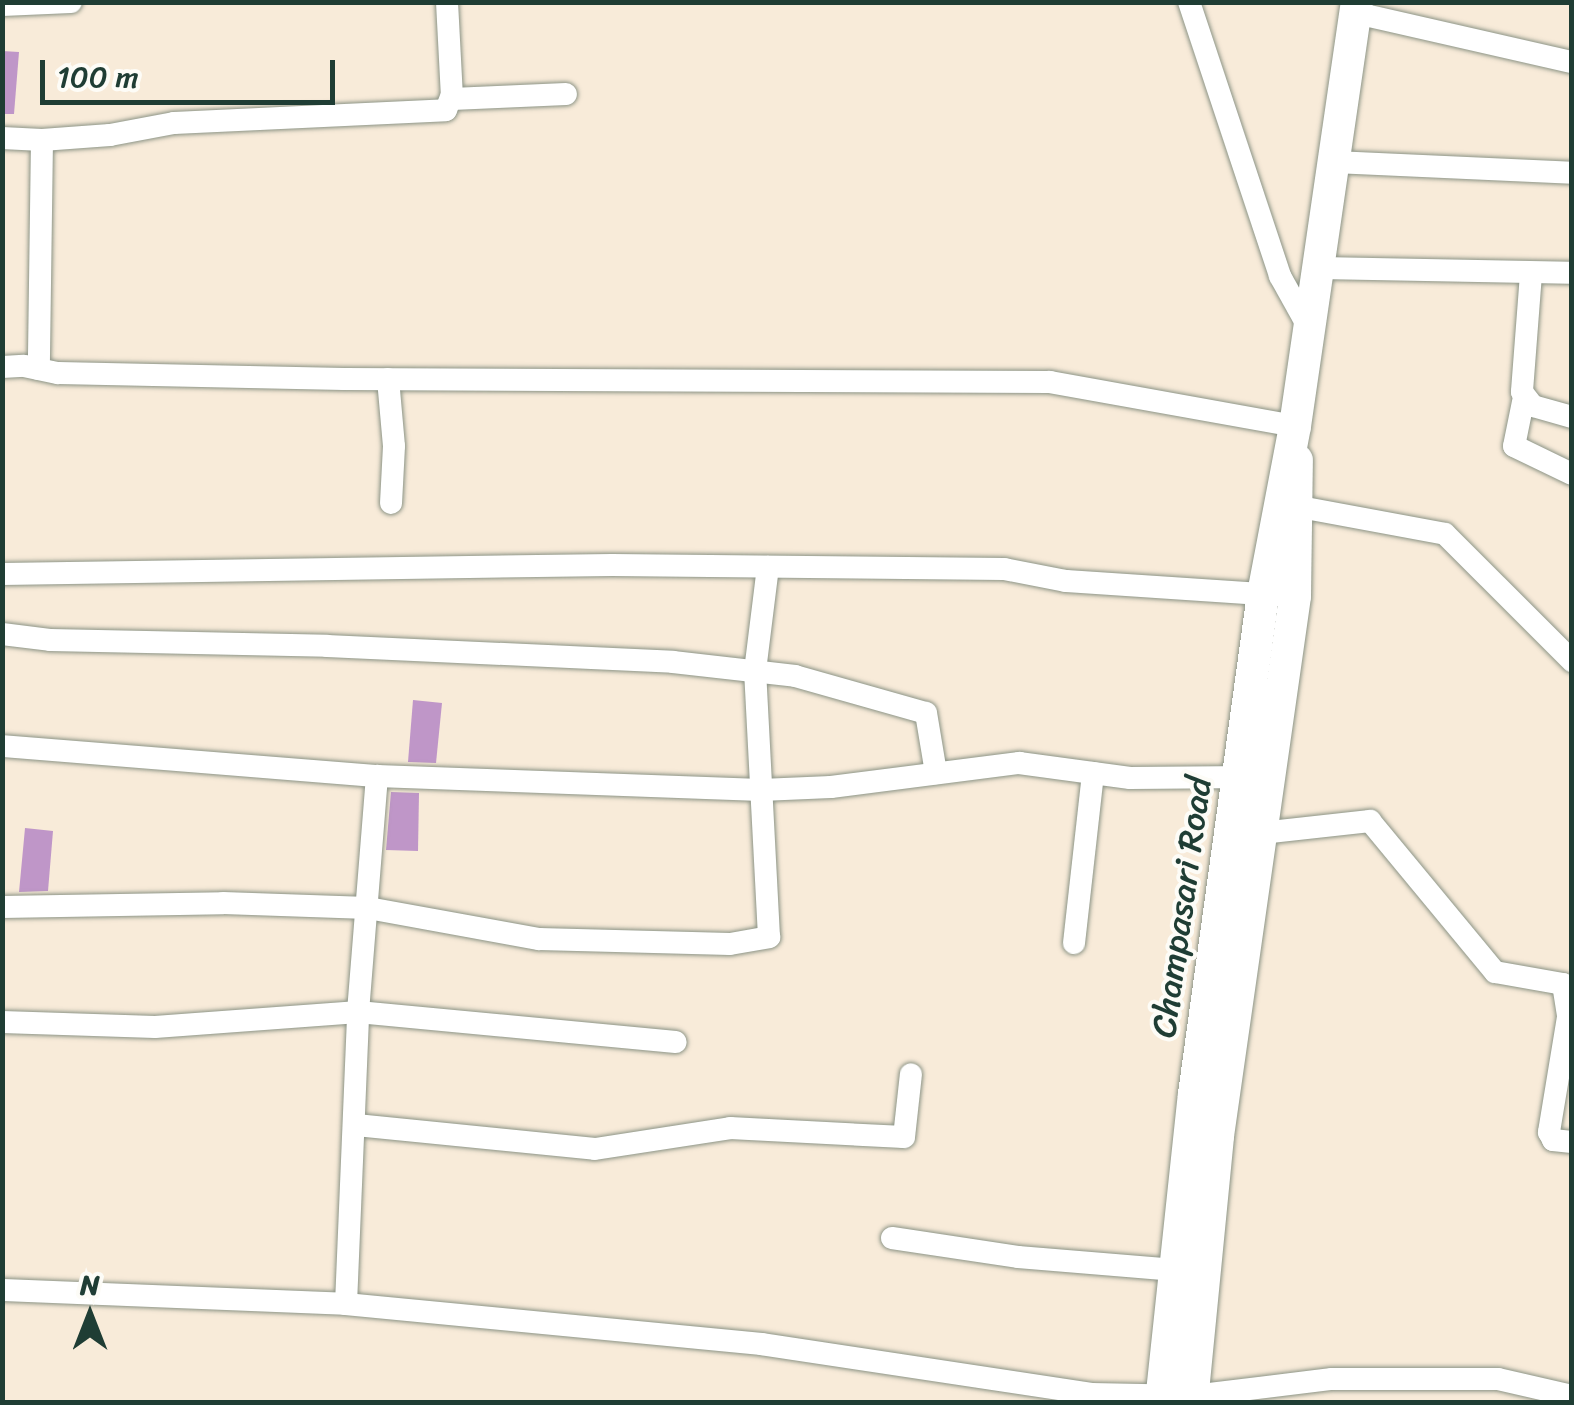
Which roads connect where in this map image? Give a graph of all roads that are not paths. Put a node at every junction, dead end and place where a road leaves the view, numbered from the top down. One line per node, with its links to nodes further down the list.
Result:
1 (71, 2): 4 (street)
2 (447, 2): 7 (street)
3 (1190, 2): 16 (street)
4 (2, 4)
5 (1356, 8): 6 (street); 11 (main road, Champasari Road)
6 (1572, 62)
7 (452, 94): 8 (street); 10 (street)
8 (566, 94)
9 (2, 138): 10 (street)
10 (42, 140): 18 (street)
11 (1334, 162): 12 (street); 13 (main road, Champasari Road)
12 (1572, 173)
13 (1318, 268): 15 (street); 16 (main road, Champasari Road)
14 (1572, 273): 15 (street)
15 (1531, 274): 20 (street)
16 (1310, 330): 22 (main road, Champasari Road)
17 (2, 367): 18 (street)
18 (38, 368): 19 (street)
19 (388, 378): 22 (street); 24 (street)
20 (1524, 397): 21 (street); 23 (street)
21 (1572, 417)
22 (1295, 426): 25 (main road, Champasari Road); 28 (main road, Champasari Road)
23 (1572, 474)
24 (391, 502)
25 (1300, 507): 28 (main road, Champasari Road); 30 (street)
26 (768, 567): 27 (street); 28 (street); 31 (street)
27 (2, 574)
28 (1279, 595): 36 (main road, Champasari Road)
29 (2, 634): 31 (street)
30 (1572, 661)
31 (755, 671): 33 (street); 37 (street)
32 (2, 746): 35 (street)
33 (936, 773): 34 (street); 37 (street)
34 (1093, 773): 36 (street); 41 (street)
35 (377, 776): 37 (street); 40 (street)
36 (1254, 778): 38 (main road, Champasari Road); 49 (main road, Champasari Road)
37 (762, 790): 40 (street)
38 (1261, 832): 47 (street); 49 (main road, Champasari Road)
39 (2, 907): 40 (street)
40 (368, 908): 42 (street)
41 (1074, 943)
42 (358, 1012): 43 (street); 44 (street); 46 (street)
43 (2, 1022)
44 (676, 1042)
45 (911, 1074): 46 (street)
46 (356, 1126): 51 (street)
47 (1572, 1142)
48 (892, 1238): 49 (street)
49 (1187, 1271): 54 (main road, Champasari Road)
50 (2, 1290): 51 (street)
51 (346, 1304): 54 (street)
52 (1498, 1391): 53 (street); 54 (street)
53 (1572, 1396)
54 (1177, 1399)

